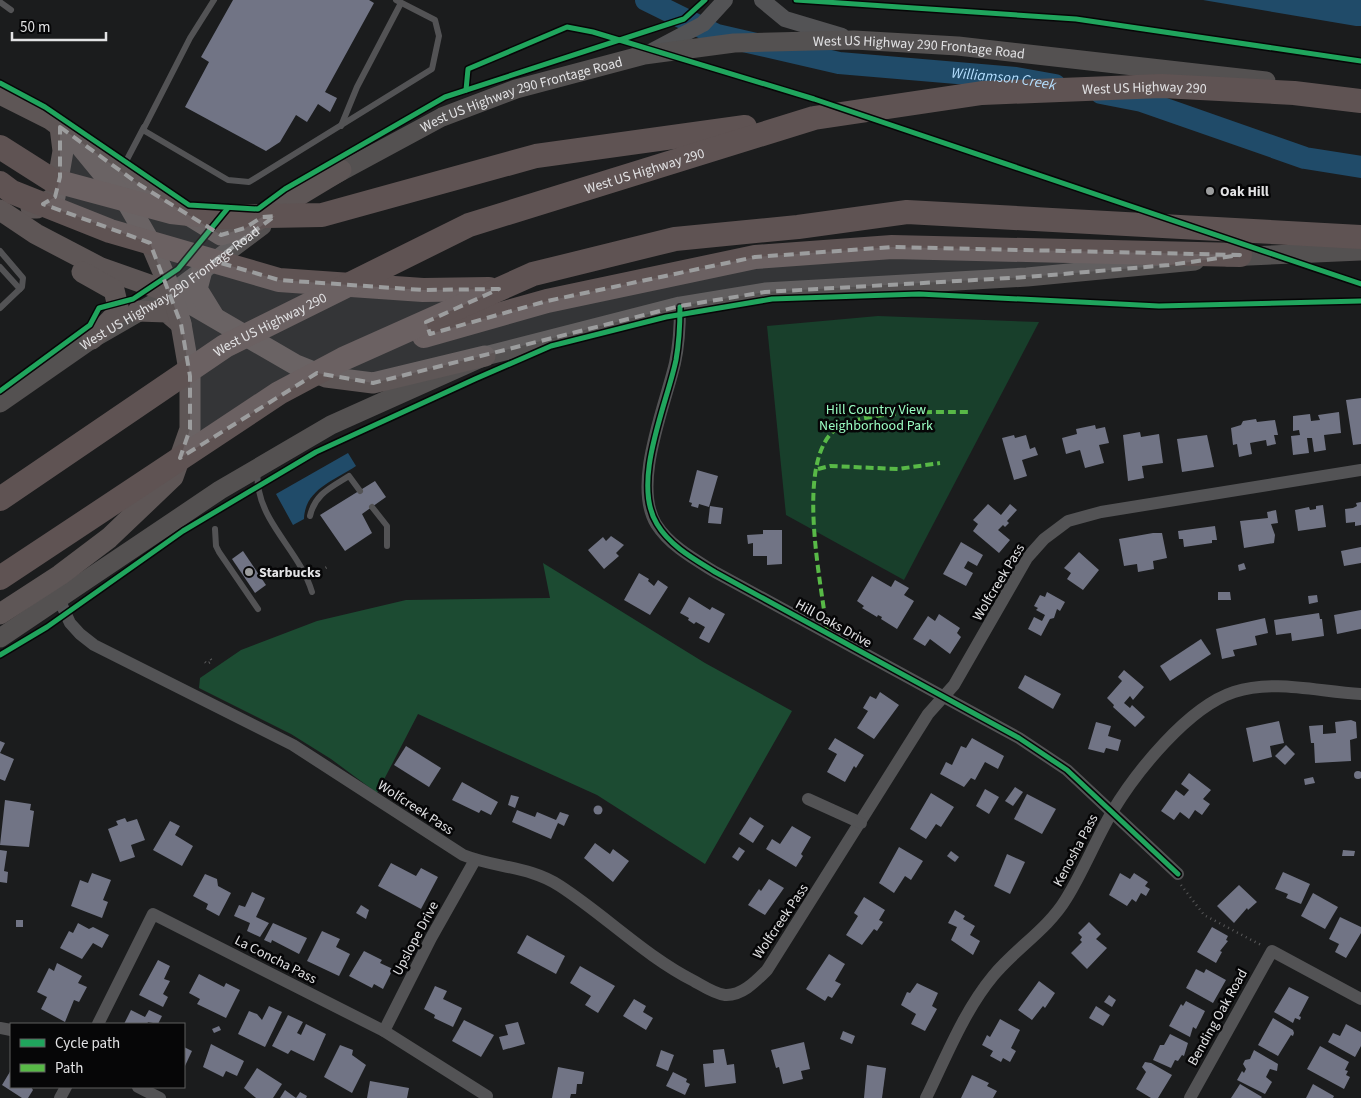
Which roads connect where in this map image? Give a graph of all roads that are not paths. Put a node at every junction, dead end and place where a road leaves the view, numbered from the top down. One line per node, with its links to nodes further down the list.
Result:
1 (214, 0): 13 (lane)
2 (724, 0): 8 (street)
3 (762, 0): 7 (street)
4 (0, 2): 6 (lane)
5 (399, 2): 14 (lane); 14 (lane)
6 (11, 10)
7 (854, 40): 8 (main road, West US Highway 290 Frontage Road); 9 (main road, West US Highway 290 Frontage Road)
8 (644, 55): 17 (main road, West US Highway 290 Frontage Road)
9 (1361, 91)
10 (0, 94): 15 (main road)
11 (1361, 101): 12 (highway, West US Highway 290)
12 (814, 118): 16 (highway); 41 (highway, West US Highway 290)
13 (146, 124): 14 (lane); 18 (lane)
14 (341, 126)
15 (67, 132): 18 (main road); 20 (main road); 31 (main road)
16 (0, 147)
17 (341, 170): 18 (main road); 29 (main road, West US Highway 290 Frontage Road)
18 (121, 171)
19 (0, 183): 22 (highway)
20 (0, 203)
21 (0, 210): 23 (main road)
22 (798, 227): 24 (highway); 39 (highway)
23 (36, 234): 31 (main road); 37 (main road)
24 (1361, 237)
25 (0, 251): 30 (lane)
26 (1361, 251): 27 (main road)
27 (1240, 255): 32 (main road); 39 (highway)
28 (0, 267): 30 (lane)
29 (202, 270): 31 (main road, West US Highway 290 Frontage Road); 35 (main road)
30 (20, 289): 33 (lane)
31 (172, 293): 34 (main road, West US Highway 290 Frontage Road); 35 (main road); 36 (main road)
32 (680, 306): 38 (main road); 58 (street, Hill Oaks Drive)
33 (0, 308)
34 (138, 311): 36 (main road); 37 (main road, West US Highway 290 Frontage Road)
35 (215, 317): 38 (main road)
36 (181, 324): 55 (main road)
37 (92, 339): 40 (main road, West US Highway 290 Frontage Road)
38 (486, 356): 42 (main road)
39 (343, 359): 51 (highway)
40 (0, 403)
41 (126, 415): 44 (highway); 46 (highway, West US Highway 290)
42 (257, 468): 52 (lane); 53 (main road)
43 (1361, 470): 58 (street, Wolfcreek Pass)
44 (0, 488)
45 (360, 491): 48 (lane)
46 (0, 499)
47 (372, 507): 50 (lane)
48 (310, 516)
49 (215, 529): 54 (lane)
50 (387, 546)
51 (0, 578)
52 (312, 592)
53 (59, 599): 56 (main road); 62 (street, Wolfcreek Pass)
54 (258, 609)
55 (0, 614)
56 (0, 638)
57 (1361, 694): 60 (street, Kenosha Pass)
58 (943, 698): 60 (street, Hill Oaks Drive); 61 (street, Wolfcreek Pass)
59 (808, 799): 61 (street)
60 (1112, 811): 63 (street, Hill Oaks Drive); 70 (street, Kenosha Pass)
61 (861, 823): 62 (street, Wolfcreek Pass)
62 (475, 860): 66 (street, Upslope Drive)
63 (1178, 874)
64 (1361, 998): 71 (street, Bending Oak Road)
65 (98, 1023): 66 (street, La Concha Pass)
66 (384, 1031): 69 (street, La Concha Pass)
67 (140, 1088): 68 (street)
68 (160, 1098)
69 (486, 1098)
70 (926, 1098)
71 (1190, 1098)

